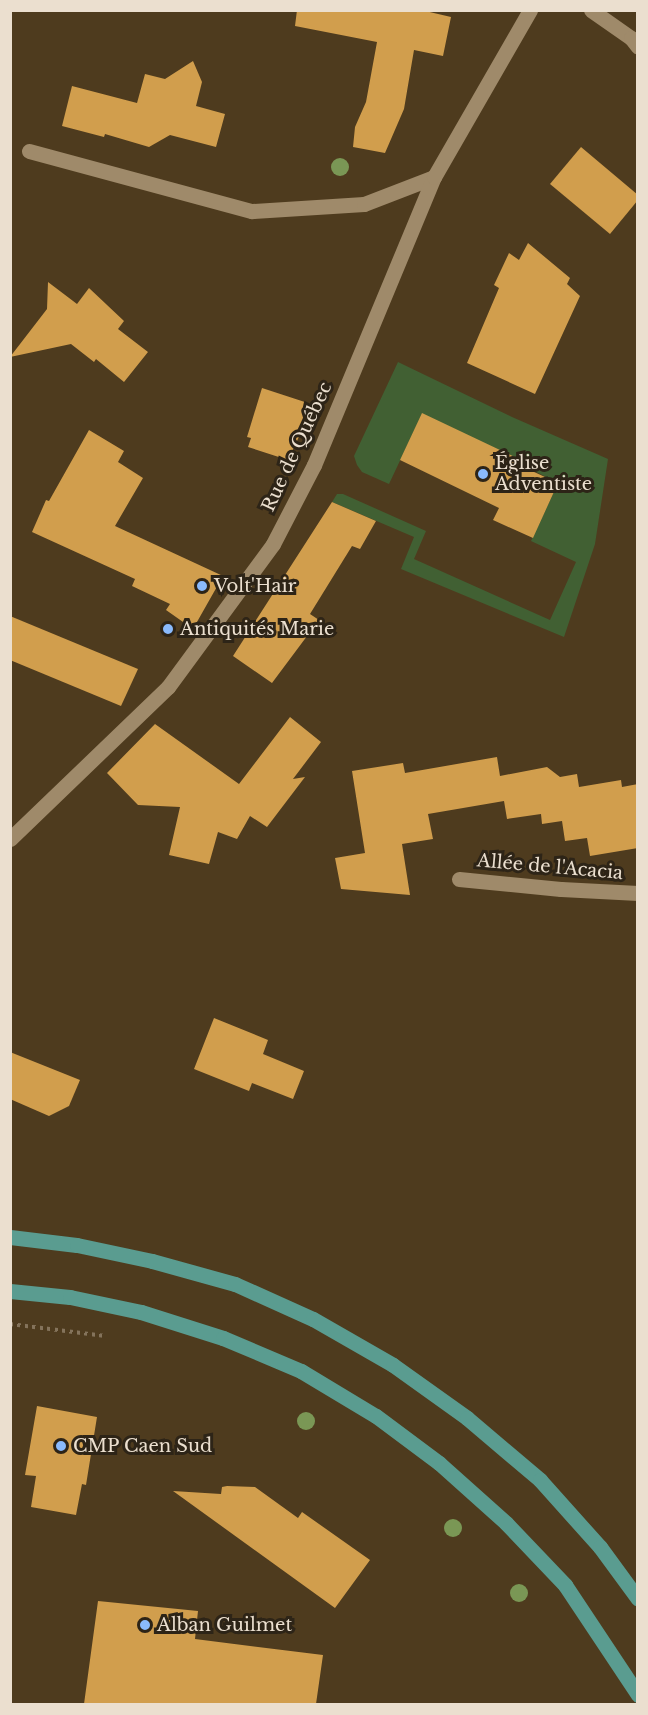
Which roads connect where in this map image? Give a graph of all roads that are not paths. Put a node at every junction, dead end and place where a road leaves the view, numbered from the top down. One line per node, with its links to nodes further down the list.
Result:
1 (530, 10): 5 (street, Rue de Québec)
2 (591, 10): 3 (street)
3 (638, 47)
4 (29, 151): 5 (street)
5 (434, 177): 6 (street, Rue de Québec)
6 (10, 839)
7 (459, 879): 8 (street, Allée de l'Acacia)
8 (638, 893)
9 (10, 1237): 11 (main road)
10 (10, 1291): 12 (main road)
11 (638, 1599)
12 (638, 1695)

